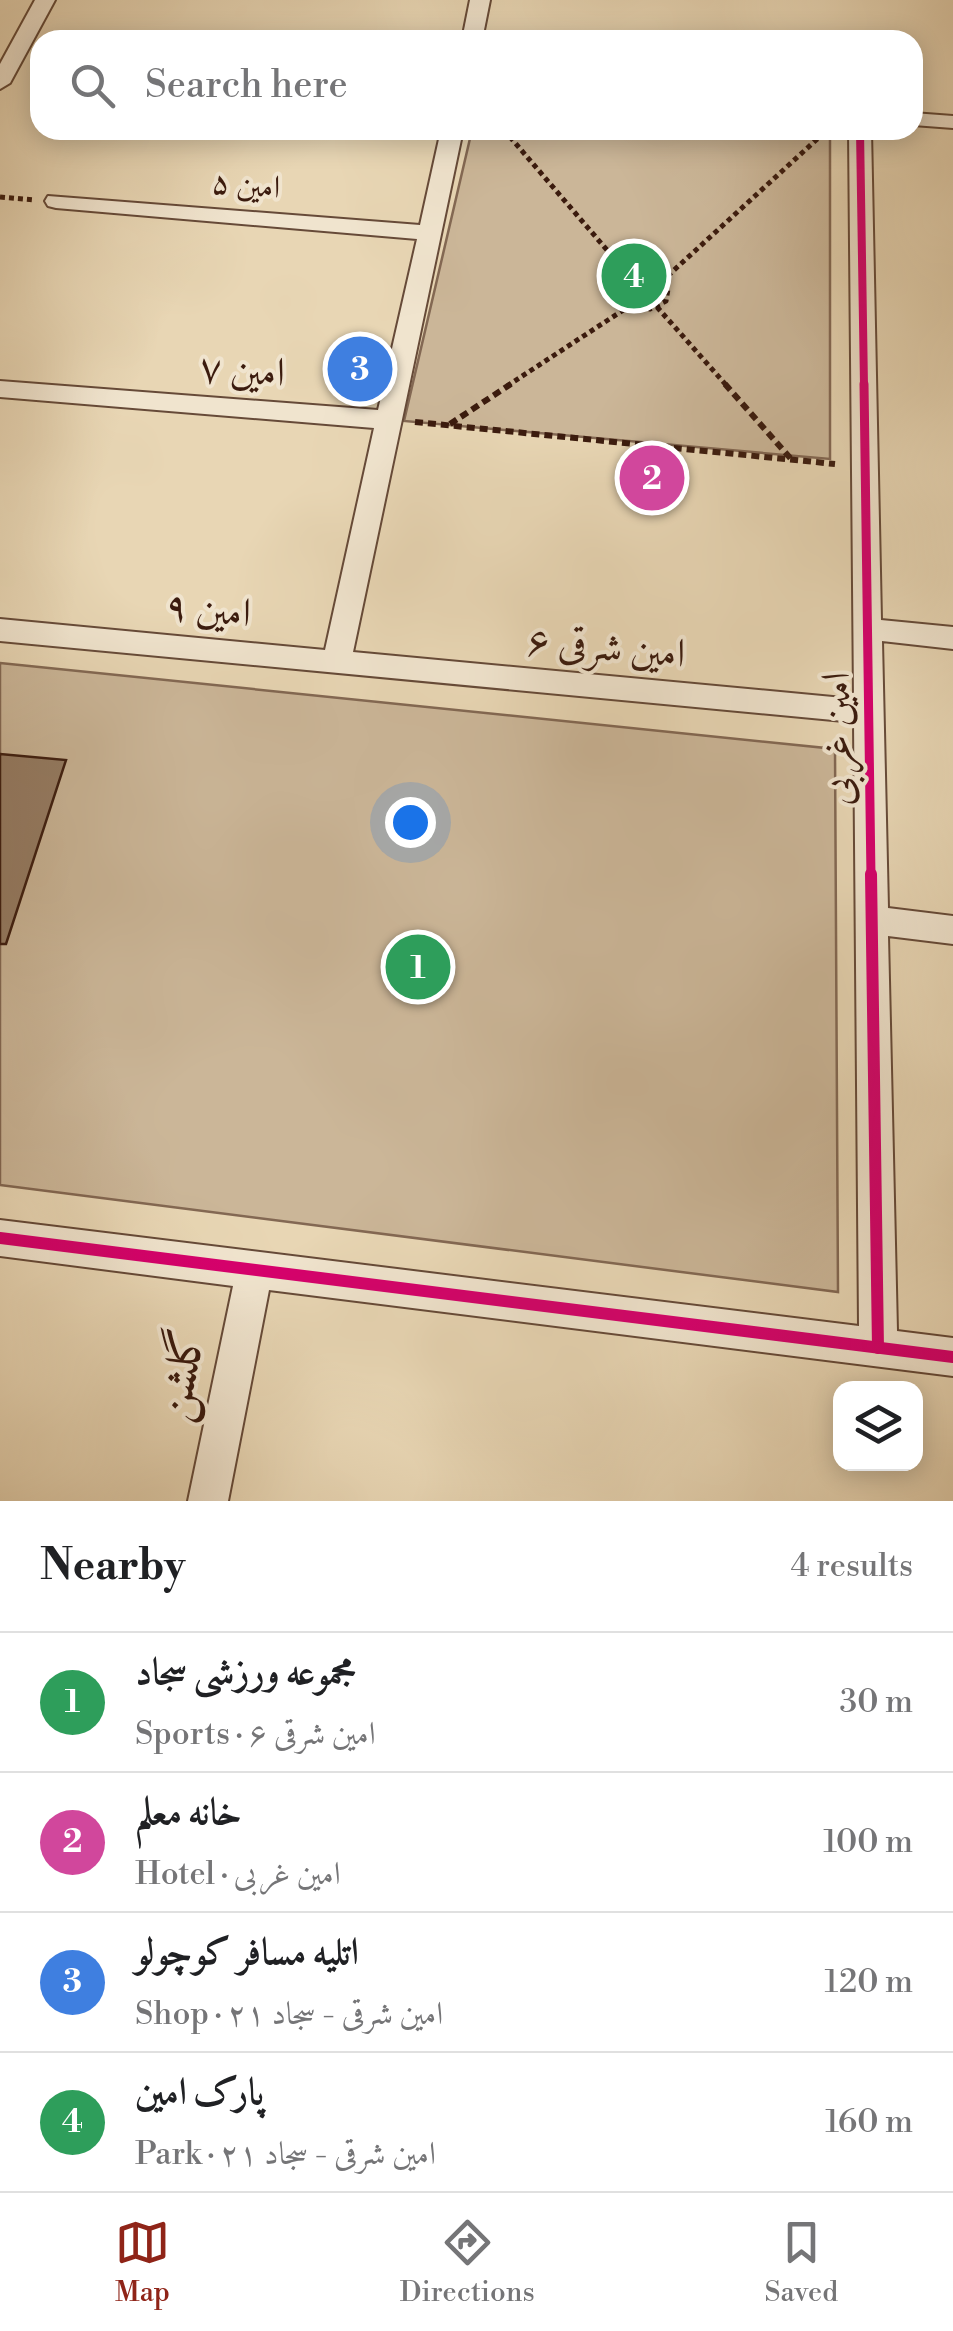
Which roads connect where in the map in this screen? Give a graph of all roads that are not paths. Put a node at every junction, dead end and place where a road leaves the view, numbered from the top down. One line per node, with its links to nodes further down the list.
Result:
1 (45, 0): 4 (street)
2 (480, 0): 3 (street)
3 (474, 30)
4 (17, 51): 5 (street); 6 (street)
5 (30, 52)
6 (2, 76)
7 (923, 119): 8 (street)
8 (953, 122)
9 (450, 140): 12 (street)
10 (860, 140): 16 (street, امین غربی)
11 (56, 201): 12 (street, امین ۵)
12 (430, 234): 14 (street)
13 (0, 389): 14 (street, امین ۷)
14 (389, 420): 18 (street)
15 (0, 630): 18 (street, امین ۹)
16 (867, 630): 17 (street); 19 (street, امین غربی)
17 (953, 638)
18 (336, 664): 19 (street, امین شرقی ۶)
19 (868, 712): 20 (street, امین غربی)
20 (871, 920): 21 (street); 24 (street, امین غربی)
21 (953, 930)
22 (0, 1238): 23 (street)
23 (255, 1269): 24 (street); 26 (street, گلشن)
24 (878, 1348): 25 (street)
25 (953, 1358)
26 (208, 1501)

